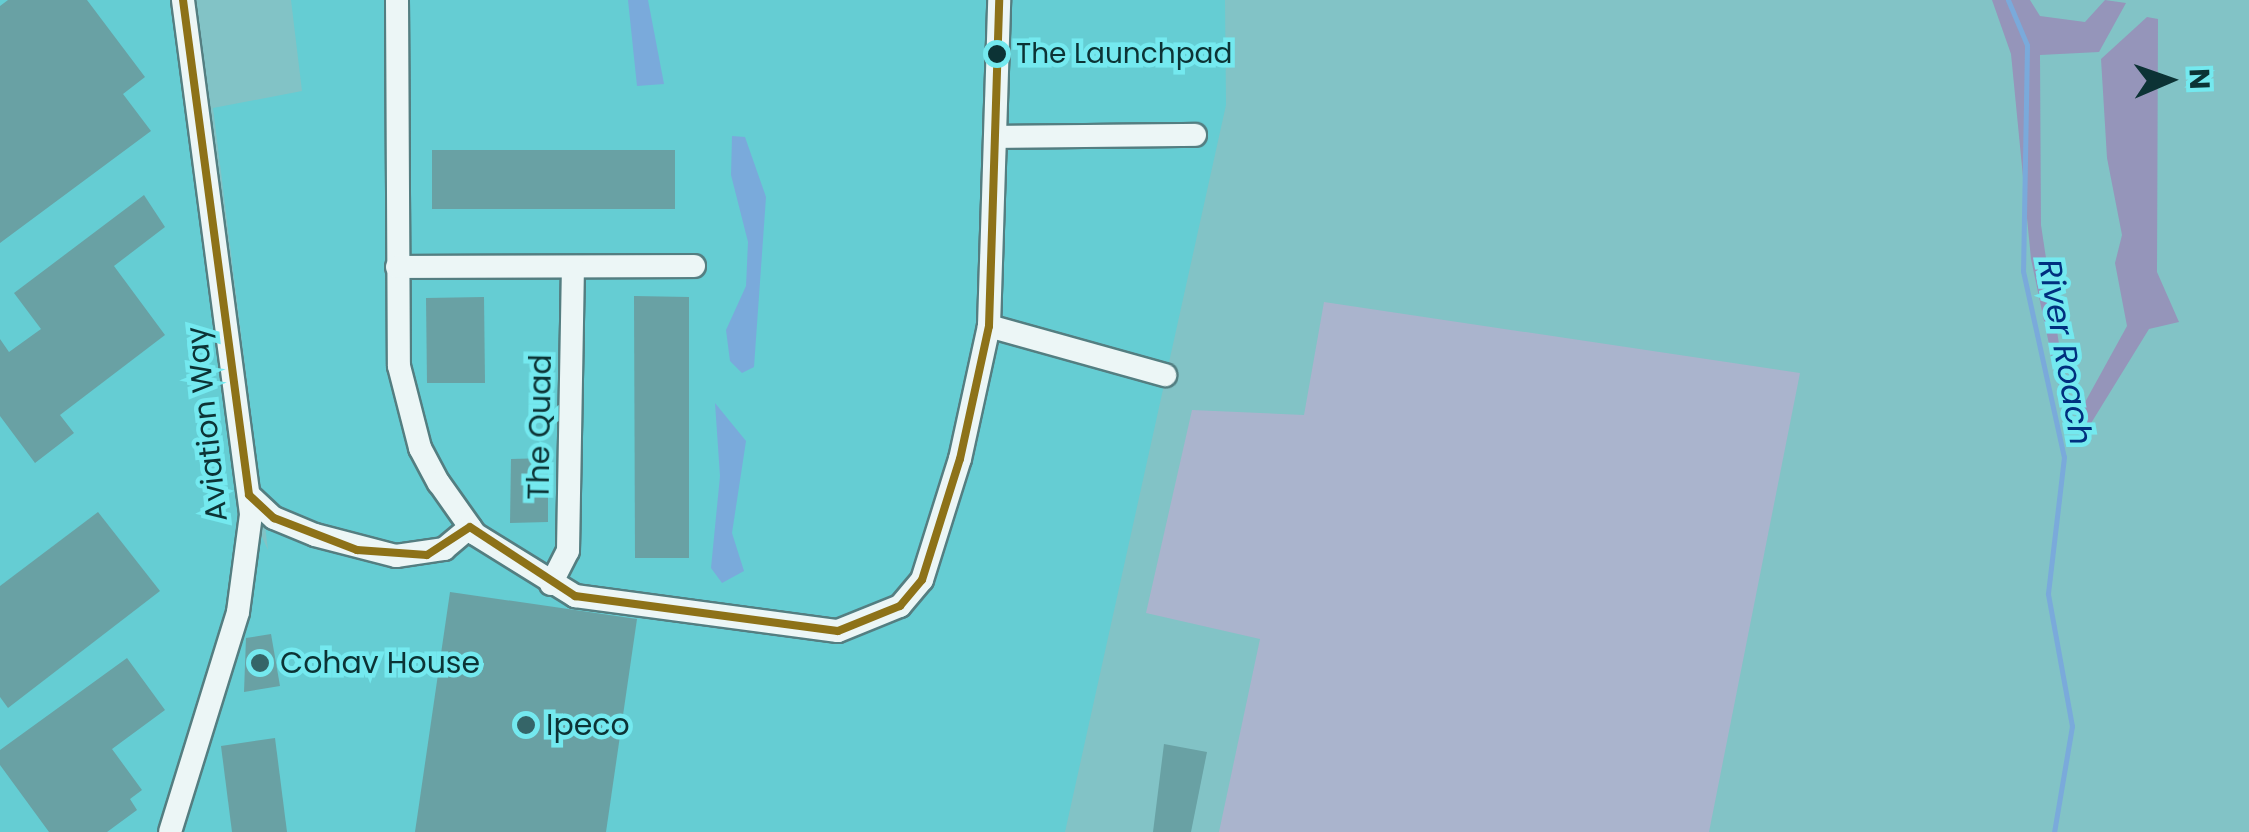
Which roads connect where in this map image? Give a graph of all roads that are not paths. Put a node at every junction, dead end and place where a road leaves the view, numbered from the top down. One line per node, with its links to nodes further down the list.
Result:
1 (183, 0): 11 (street, Aviation Way)
2 (397, 0): 7 (street)
3 (999, 0): 5 (street)
4 (1195, 135): 5 (street)
5 (998, 137): 9 (street)
6 (694, 266): 8 (street)
7 (397, 267): 8 (street); 12 (street)
8 (573, 267): 13 (street, The Quad)
9 (989, 326): 10 (street); 13 (street)
10 (1165, 375)
11 (249, 495): 12 (street); 14 (street, Aviation Way)
12 (470, 526): 13 (street)
13 (551, 584)
14 (170, 832)

